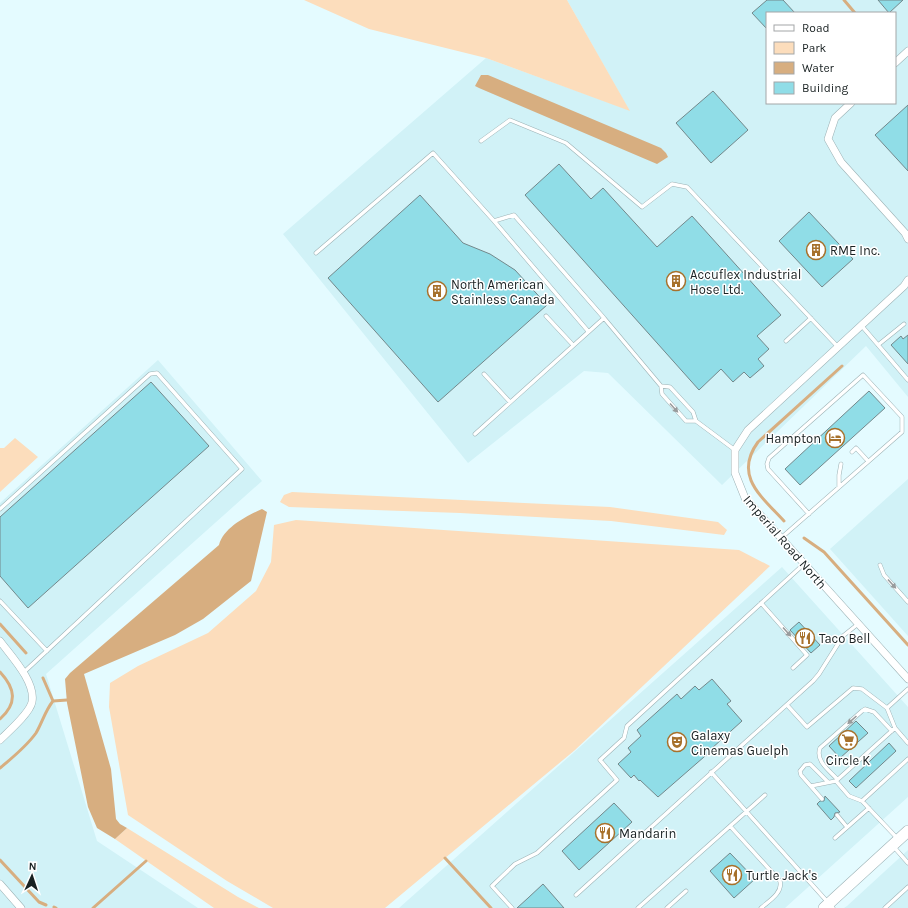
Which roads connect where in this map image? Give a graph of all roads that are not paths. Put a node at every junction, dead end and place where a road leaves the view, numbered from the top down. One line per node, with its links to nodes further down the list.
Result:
1 (908, 51): 2 (street)
2 (896, 62)
3 (850, 104): 6 (street)
4 (481, 141): 11 (lane)
5 (494, 221): 7 (lane); 10 (lane); 14 (lane)
6 (908, 239)
7 (316, 252)
8 (908, 280): 13 (street)
9 (546, 316): 16 (lane)
10 (604, 318): 14 (lane); 21 (lane)
11 (811, 318): 15 (lane); 18 (lane)
12 (904, 324): 17 (lane)
13 (861, 325): 17 (lane); 18 (street)
14 (588, 331): 16 (lane)
15 (786, 341)
16 (573, 345): 22 (lane)
17 (878, 345): 20 (lane)
18 (838, 347): 25 (street)
19 (484, 374): 22 (lane)
20 (908, 380)
21 (661, 386): 23 (lane); 23 (lane, one-way to 23)
22 (510, 402): 24 (lane)
23 (696, 422): 25 (lane)
24 (475, 434)
25 (735, 450): 32 (street, Imperial Road North)
26 (852, 452): 27 (lane)
27 (868, 461): 29 (lane); 31 (lane)
28 (841, 464): 29 (lane)
29 (839, 487): 31 (lane)
30 (0, 509): 40 (lane)
31 (809, 514): 32 (lane)
32 (781, 538): 33 (street, Imperial Road North)
33 (804, 564): 37 (lane); 38 (street, Imperial Road North)
34 (880, 565): 36 (lane, one-way to 36)
35 (0, 601): 40 (lane)
36 (908, 602)
37 (761, 603): 41 (lane, one-way to 41); 73 (lane)
38 (858, 624): 43 (street, Imperial Road North); 45 (lane)
39 (0, 641): 42 (street)
40 (47, 651): 42 (lane)
41 (793, 668)
42 (23, 673): 48 (street)
43 (908, 678)
44 (908, 689): 46 (lane)
45 (787, 705): 46 (lane); 51 (lane)
46 (887, 708): 47 (lane)
47 (894, 730): 49 (lane); 52 (lane); 52 (lane, one-way to 52)
48 (0, 740)
49 (908, 743)
50 (908, 760): 57 (lane)
51 (712, 772): 59 (lane); 70 (lane)
52 (836, 780): 53 (lane); 57 (lane)
53 (828, 782): 54 (lane); 54 (lane)
54 (811, 786): 56 (lane)
55 (765, 795): 59 (lane)
56 (822, 799)
57 (862, 801): 58 (lane)
58 (869, 808): 62 (lane); 65 (lane)
59 (746, 811): 61 (lane); 71 (lane)
60 (837, 815): 62 (lane)
61 (730, 826): 74 (lane); 76 (lane)
62 (848, 827): 64 (lane)
63 (908, 831): 65 (main road)
64 (835, 838)
65 (896, 843): 66 (lane); 71 (main road)
66 (908, 863)
67 (0, 884): 72 (street)
68 (908, 887): 77 (lane)
69 (686, 891): 75 (lane)
70 (576, 895)
71 (829, 906)
72 (21, 908)
73 (512, 908)
74 (638, 908)
75 (666, 908)
76 (761, 908)
77 (885, 908)

